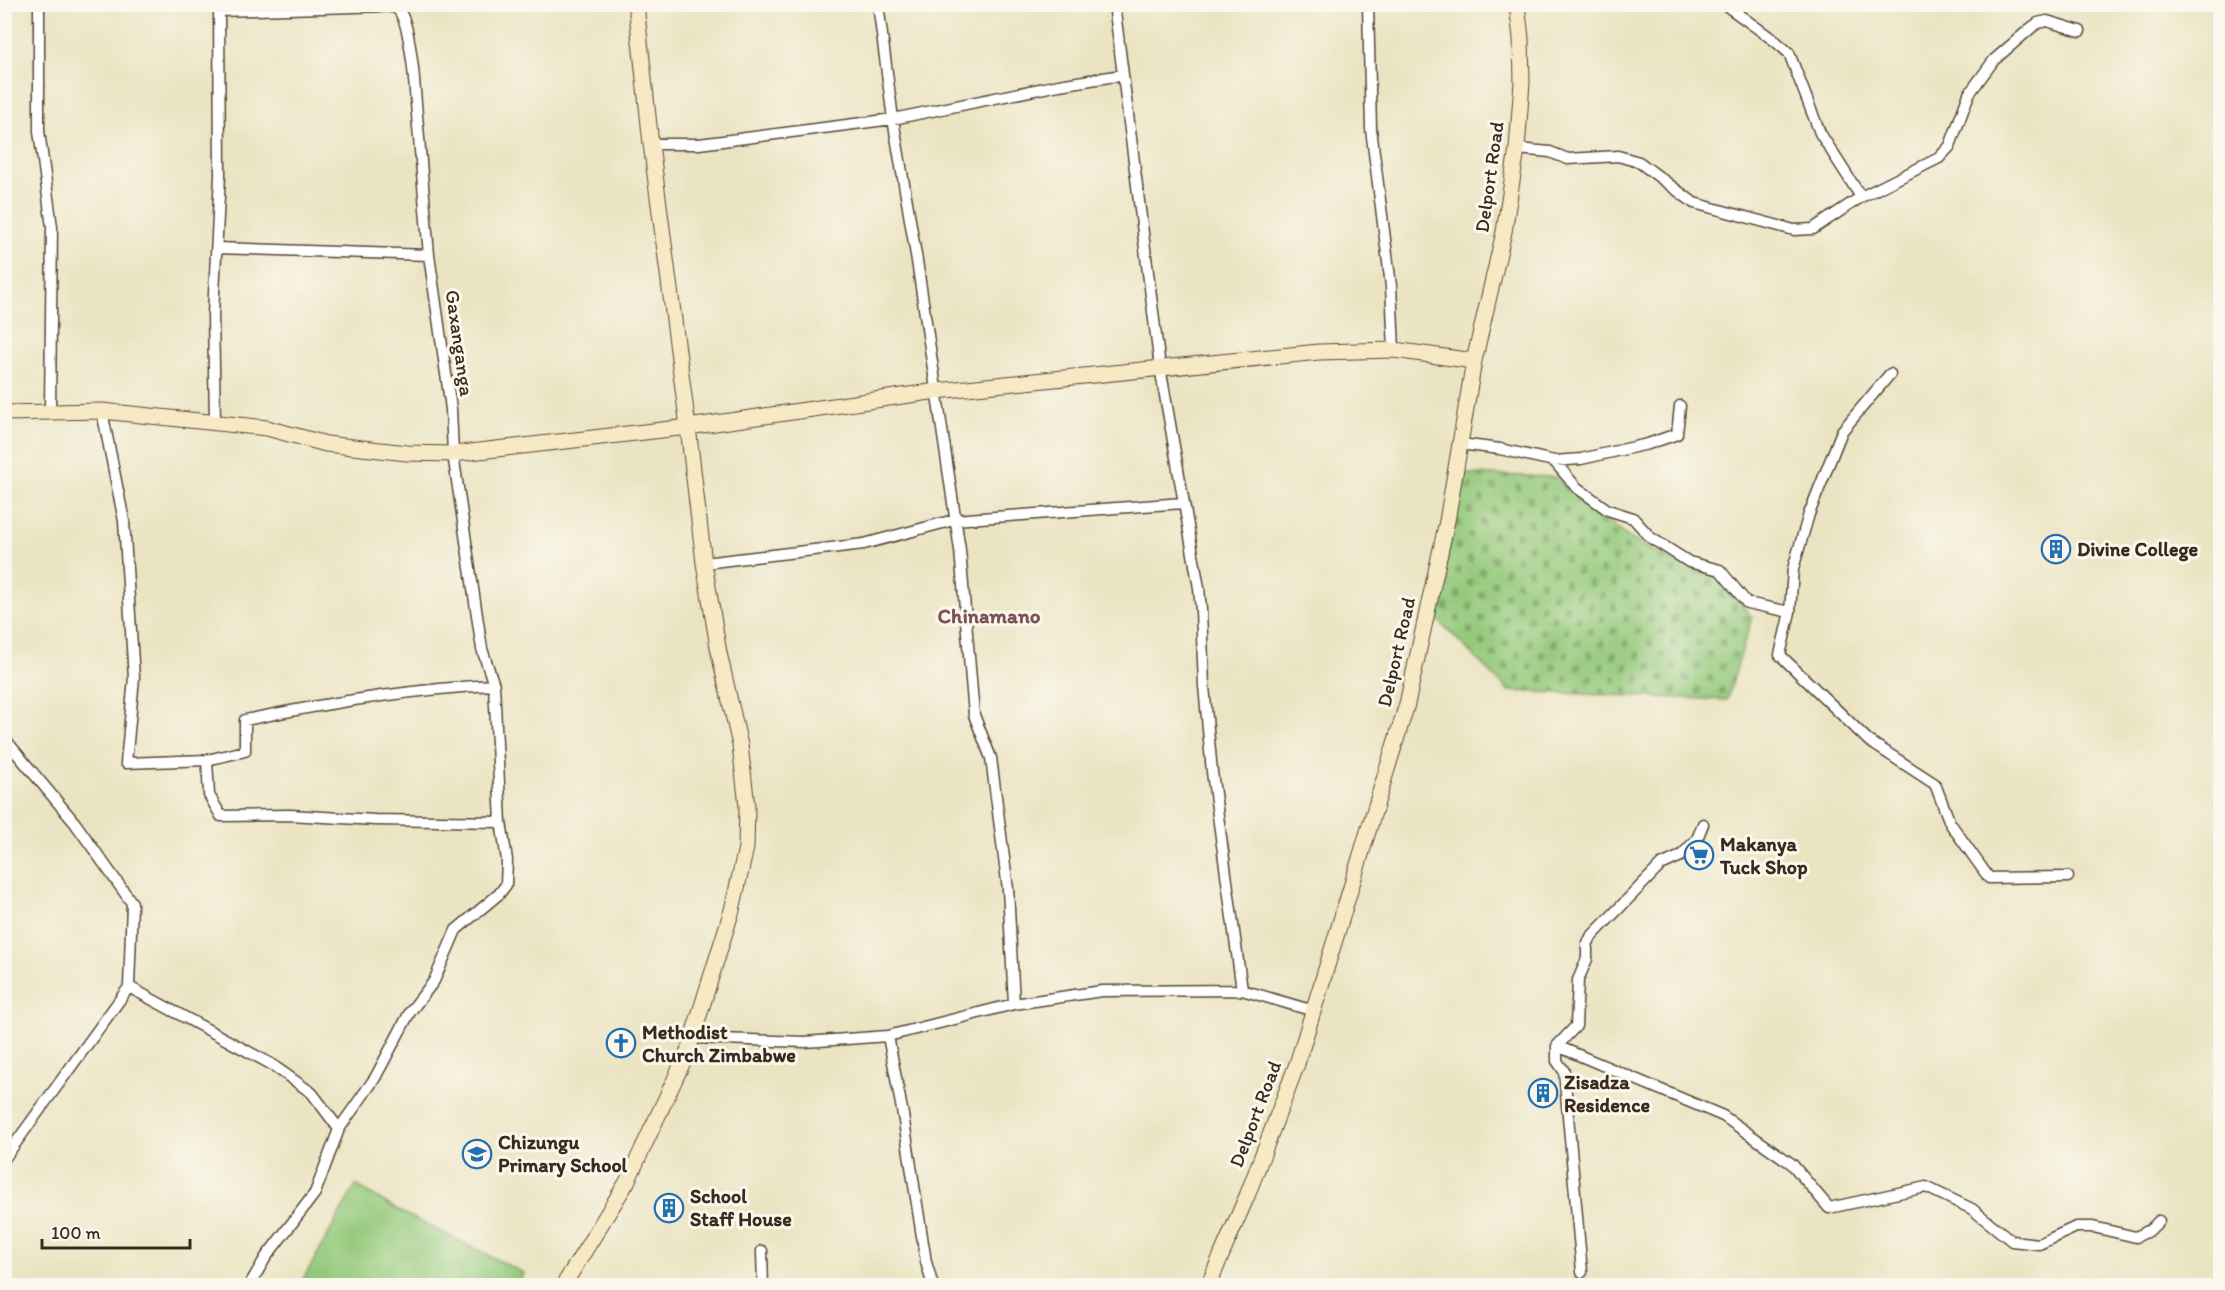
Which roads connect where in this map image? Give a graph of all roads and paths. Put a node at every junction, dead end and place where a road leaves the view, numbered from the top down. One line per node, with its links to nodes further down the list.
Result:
1 (39, 4): 23 (street)
2 (636, 4): 12 (street)
3 (878, 4): 11 (street)
4 (1114, 4): 10 (street)
5 (1368, 4): 17 (street)
6 (1516, 4): 13 (street, Delport Road)
7 (1724, 4): 14 (street)
8 (219, 8): 15 (street); 16 (street, Gaxanganga)
9 (2080, 31): 14 (street)
10 (1122, 75): 11 (street); 19 (street)
11 (893, 119): 12 (street); 21 (street)
12 (651, 144): 27 (street)
13 (1517, 149): 14 (street); 18 (street, Delport Road)
14 (1861, 197)
15 (217, 248): 16 (street); 26 (street)
16 (429, 255): 29 (street, Gaxanganga)
17 (1394, 350): 18 (street); 19 (street)
18 (1474, 361): 28 (street, Delport Road)
19 (1160, 367): 21 (street); 31 (street)
20 (1890, 374): 34 (street)
21 (938, 391): 27 (street); 32 (street)
22 (1680, 406): 30 (street)
23 (50, 410): 24 (street); 25 (street)
24 (102, 411): 26 (street); 37 (street)
25 (4, 412)
26 (215, 422): 29 (street)
27 (688, 427): 29 (street); 33 (street)
28 (1460, 444): 30 (street); 44 (street, Delport Road)
29 (453, 454): 35 (street, Gaxanganga)
30 (1554, 461): 34 (street)
31 (1183, 503): 32 (street); 42 (street)
32 (954, 520): 33 (street); 43 (street)
33 (704, 563): 46 (street)
34 (1790, 612): 40 (street)
35 (494, 685): 37 (street); 38 (street, Gaxanganga)
36 (4, 738): 41 (street)
37 (207, 760): 38 (street)
38 (501, 822): 48 (street, Gaxanganga)
39 (1703, 824): 47 (street)
40 (2068, 877)
41 (129, 987): 48 (street); 49 (street)
42 (1242, 990): 43 (street); 44 (street)
43 (1014, 1004): 45 (street)
44 (1314, 1011): 57 (street, Delport Road)
45 (888, 1036): 46 (street); 56 (street)
46 (693, 1038): 54 (street)
47 (1557, 1046): 50 (street); 52 (street)
48 (339, 1129): 53 (street, Gaxanganga)
49 (4, 1159)
50 (2159, 1221)
51 (762, 1251): 55 (street)
52 (1582, 1272)
53 (249, 1286)
54 (563, 1286)
55 (763, 1286)
56 (933, 1286)
57 (1208, 1286)

